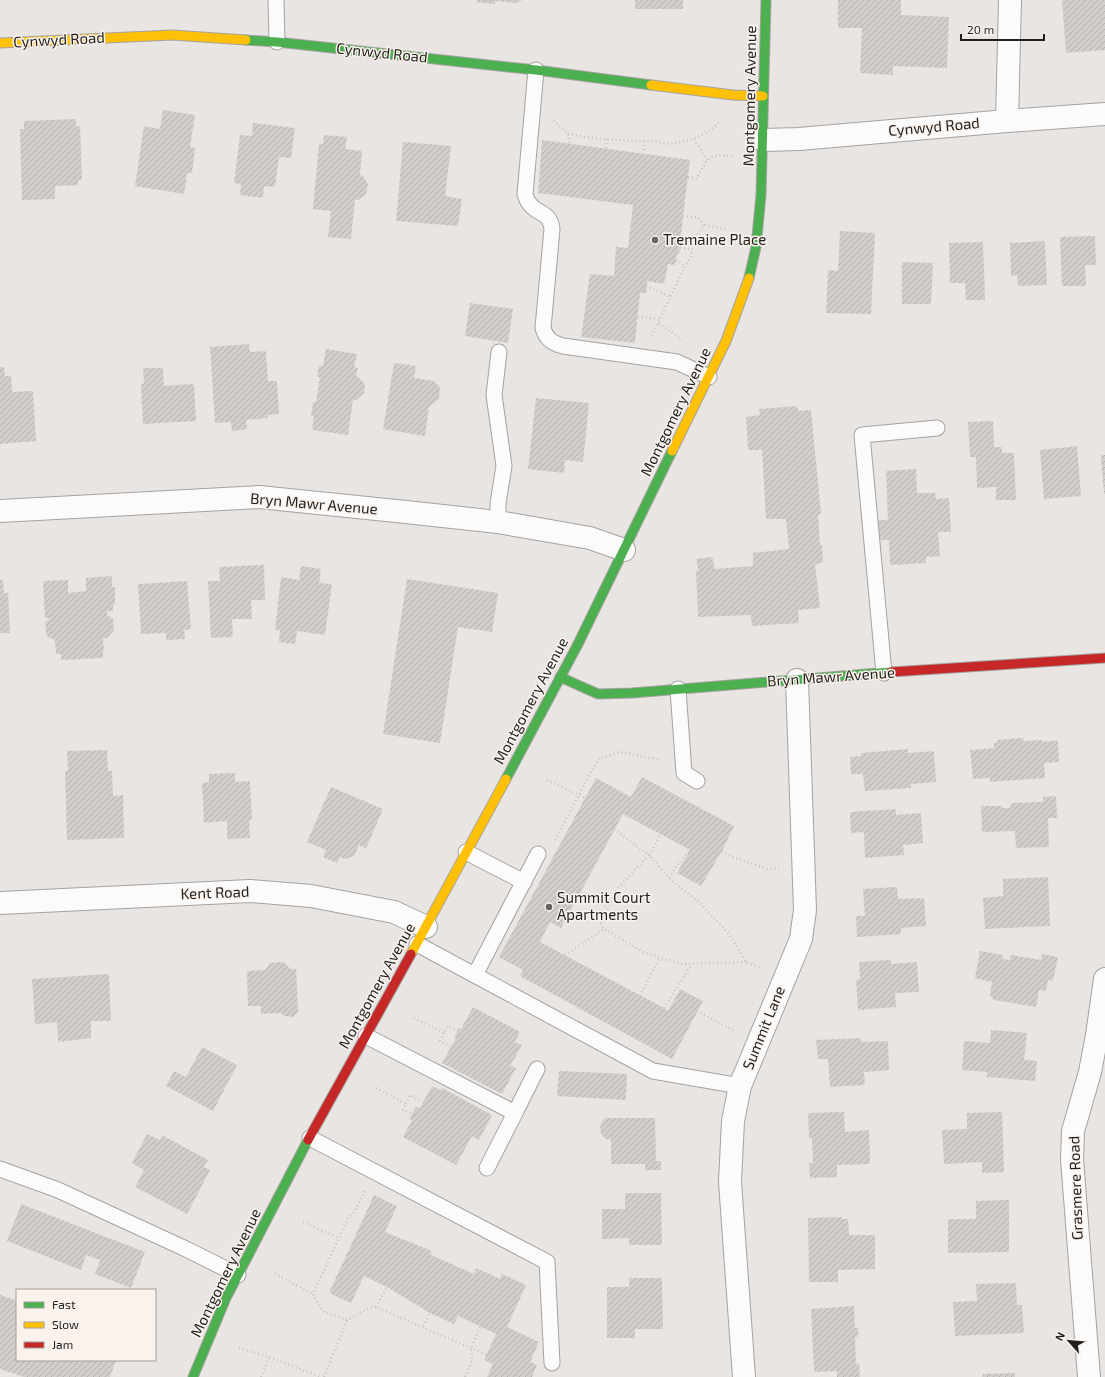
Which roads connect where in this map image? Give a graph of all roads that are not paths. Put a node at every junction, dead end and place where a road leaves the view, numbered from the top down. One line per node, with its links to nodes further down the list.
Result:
1 (276, 0): 4 (lane)
2 (766, 0): 7 (main road, Montgomery Avenue)
3 (1010, 0): 9 (street)
4 (277, 42): 5 (main road, Cynwyd Road); 6 (main road, Cynwyd Road)
5 (0, 43)
6 (536, 70): 7 (main road, Cynwyd Road); 12 (lane)
7 (763, 96): 10 (main road, Montgomery Avenue)
8 (1105, 114): 9 (street, Cynwyd Road)
9 (1007, 121): 10 (street, Cynwyd Road)
10 (763, 140): 12 (main road, Montgomery Avenue)
11 (499, 352): 15 (lane)
12 (709, 377): 16 (main road, Montgomery Avenue)
13 (937, 428): 18 (lane)
14 (0, 511): 15 (street, Bryn Mawr Avenue)
15 (498, 522): 16 (street, Bryn Mawr Avenue)
16 (624, 550): 19 (main road, Montgomery Avenue)
17 (1105, 659): 18 (main road, Bryn Mawr Avenue)
18 (884, 673): 20 (main road, Bryn Mawr Avenue)
19 (560, 677): 21 (main road, Bryn Mawr Avenue); 23 (main road, Montgomery Avenue)
20 (797, 680): 21 (main road, Bryn Mawr Avenue); 32 (street, Summit Lane)
21 (678, 689): 22 (lane)
22 (697, 781)
23 (466, 852): 25 (lane); 27 (main road, Montgomery Avenue)
24 (538, 854): 25 (lane)
25 (524, 882): 28 (lane)
26 (0, 904): 27 (street, Kent Road)
27 (421, 936): 28 (lane); 30 (main road, Montgomery Avenue)
28 (475, 975): 32 (lane)
29 (1105, 979): 41 (street, Grasmere Road)
30 (366, 1036): 33 (lane); 34 (main road, Montgomery Avenue)
31 (537, 1069): 33 (lane)
32 (740, 1086): 40 (street, Summit Lane)
33 (515, 1113): 35 (lane)
34 (310, 1138): 37 (main road, Montgomery Avenue); 38 (lane)
35 (486, 1168)
36 (0, 1169): 37 (lane)
37 (238, 1275): 39 (main road, Montgomery Avenue)
38 (552, 1363)
39 (193, 1377)
40 (744, 1377)
41 (1089, 1377)

